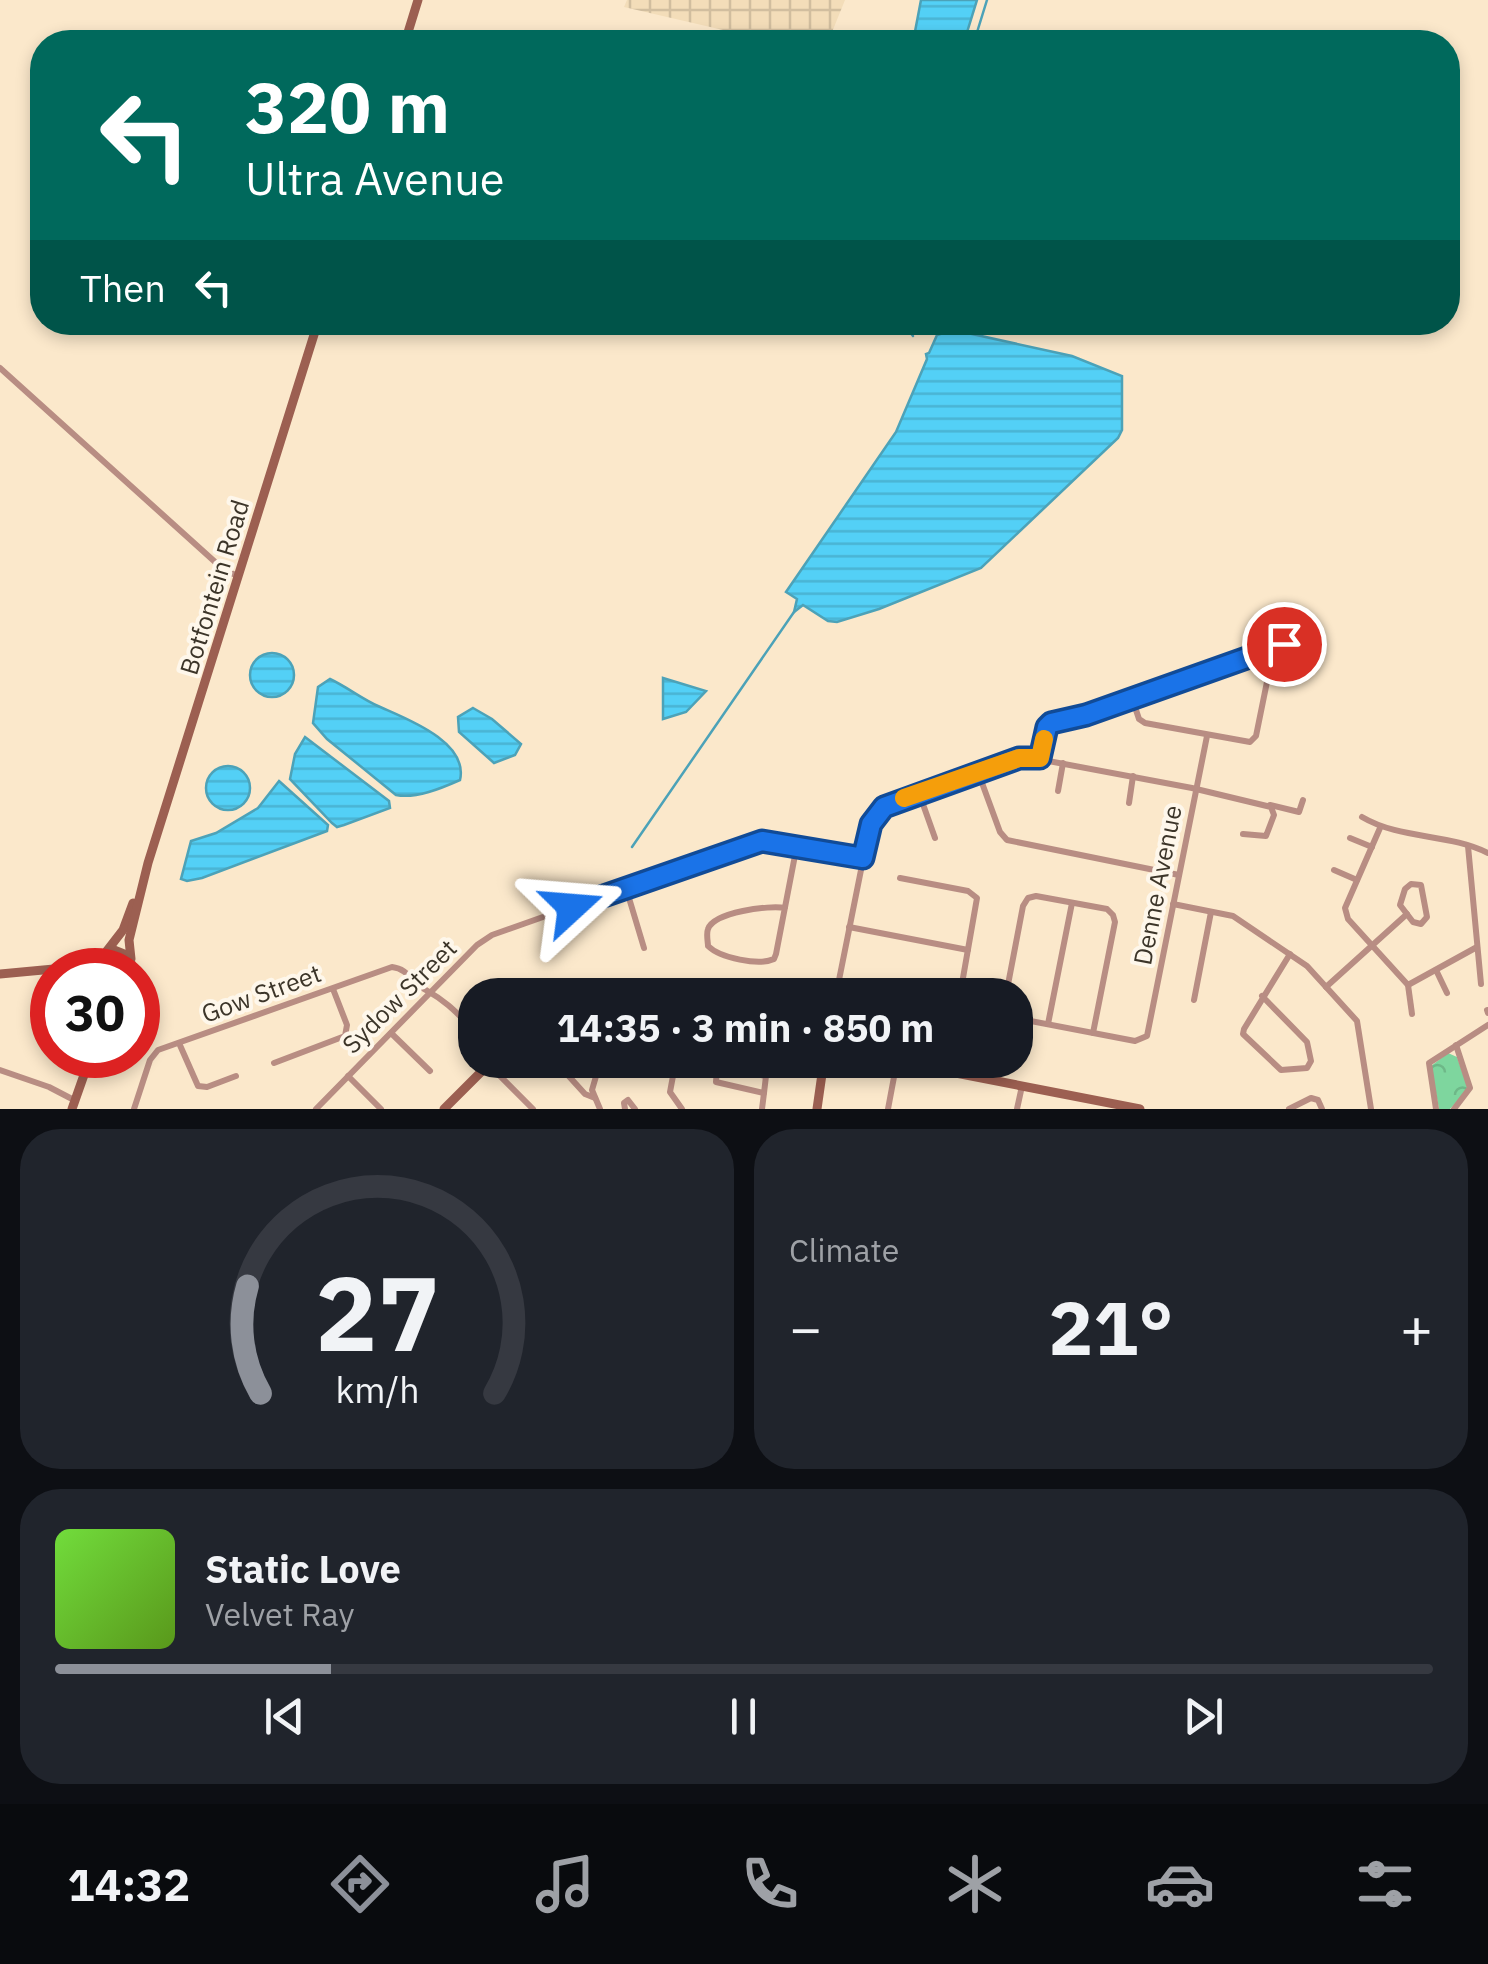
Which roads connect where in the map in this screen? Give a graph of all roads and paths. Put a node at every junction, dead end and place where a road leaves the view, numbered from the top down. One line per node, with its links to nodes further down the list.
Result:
1 (418, 0): 2 (main road)
2 (409, 30)
3 (314, 335): 5 (main road, Botfontein Road)
4 (0, 368): 5 (street)
5 (238, 576): 30 (main road, Botfontein Road)
6 (1284, 644): 7 (street)
7 (1267, 656): 8 (street); 9 (street)
8 (1132, 698): 9 (street); 10 (street)
9 (1207, 736): 14 (street, Denne Avenue)
10 (1040, 758): 11 (street); 12 (street)
11 (1063, 763): 13 (street); 15 (street)
12 (978, 772): 16 (street); 32 (street)
13 (1133, 776): 14 (street); 18 (street)
14 (1196, 790): 19 (street); 32 (street, Denne Avenue)
15 (1058, 791)
16 (919, 793): 23 (street); 29 (street)
17 (1303, 800): 19 (street)
18 (1128, 803)
19 (1267, 804): 22 (street)
20 (1362, 817): 21 (street)
21 (1380, 828): 26 (street); 27 (street)
22 (1244, 834)
23 (935, 838)
24 (1350, 838): 27 (street)
25 (797, 845): 29 (street, Sydow Street); 35 (street, Sydow Street); 38 (street)
26 (1468, 846): 28 (street); 43 (street)
27 (1372, 847): 34 (street)
28 (1488, 854)
29 (863, 858): 41 (street)
30 (148, 864): 44 (main road, Botfontein Road); 45 (main road, Botfontein Road)
31 (1334, 870): 34 (street)
32 (1179, 874): 37 (street, Denne Avenue)
33 (900, 878): 47 (street)
34 (1358, 880): 42 (street)
35 (626, 888): 46 (street); 60 (street, Sydow Street)
36 (1072, 902): 55 (street); 67 (street); 70 (street)
37 (1173, 904): 39 (street); 70 (street, Denne Avenue)
38 (785, 908): 38 (street)
39 (1211, 912): 48 (street); 63 (street)
40 (1406, 914): 40 (street); 42 (street)
41 (849, 927): 47 (street); 53 (street)
42 (1370, 945): 57 (street); 58 (street)
43 (1477, 947): 49 (street); 56 (street)
44 (108, 948)
45 (130, 948)
46 (644, 948)
47 (968, 950): 54 (street)
48 (1290, 954): 58 (street); 62 (street)
49 (1436, 970): 57 (street); 61 (street)
50 (30, 972): 52 (main road)
51 (30, 974): 52 (main road)
52 (0, 975)
53 (839, 978)
54 (963, 978)
55 (1010, 978)
56 (1481, 984)
57 (1408, 986): 65 (street)
58 (1326, 987): 108 (street)
59 (333, 988): 60 (street, Gow Street); 71 (street, Gow Street); 73 (street)
60 (431, 992): 64 (street); 69 (street, Sydow Street)
61 (1446, 993)
62 (1262, 996): 62 (street)
63 (1194, 1000)
64 (458, 1014)
65 (1412, 1014)
66 (1033, 1021): 67 (street)
67 (1048, 1024): 70 (street)
68 (1488, 1025): 72 (street)
69 (391, 1033): 75 (street); 77 (street, Sydow Street)
70 (1093, 1033)
71 (180, 1043): 76 (street); 92 (street, Gow Street)
72 (1456, 1046): 109 (street); 110 (street)
73 (274, 1063)
74 (0, 1070): 90 (street)
75 (430, 1071)
76 (236, 1076)
77 (348, 1076): 93 (street, Sydow Street); 94 (street)
78 (82, 1078): 90 (main road)
79 (475, 1078): 95 (main road)
80 (506, 1078): 96 (street)
81 (571, 1078): 89 (street)
82 (595, 1078): 89 (street)
83 (673, 1078): 100 (street)
84 (821, 1078): 102 (main road)
85 (891, 1078): 103 (street)
86 (993, 1078): 87 (main road)
87 (1022, 1086): 91 (main road); 104 (street)
88 (764, 1093): 88 (street); 101 (street)
89 (595, 1098): 97 (street)
90 (73, 1105)
91 (1096, 1105): 105 (main road)
92 (134, 1109)
93 (316, 1109)
94 (381, 1109)
95 (444, 1109)
96 (534, 1109)
97 (600, 1109)
98 (625, 1109): 99 (street)
99 (635, 1109)
100 (682, 1109)
101 (762, 1109)
102 (817, 1109)
103 (888, 1109)
104 (1017, 1109)
105 (1140, 1109)
106 (1288, 1109): 107 (street)
107 (1322, 1109)
108 (1371, 1109)
109 (1436, 1109)
110 (1454, 1109)

